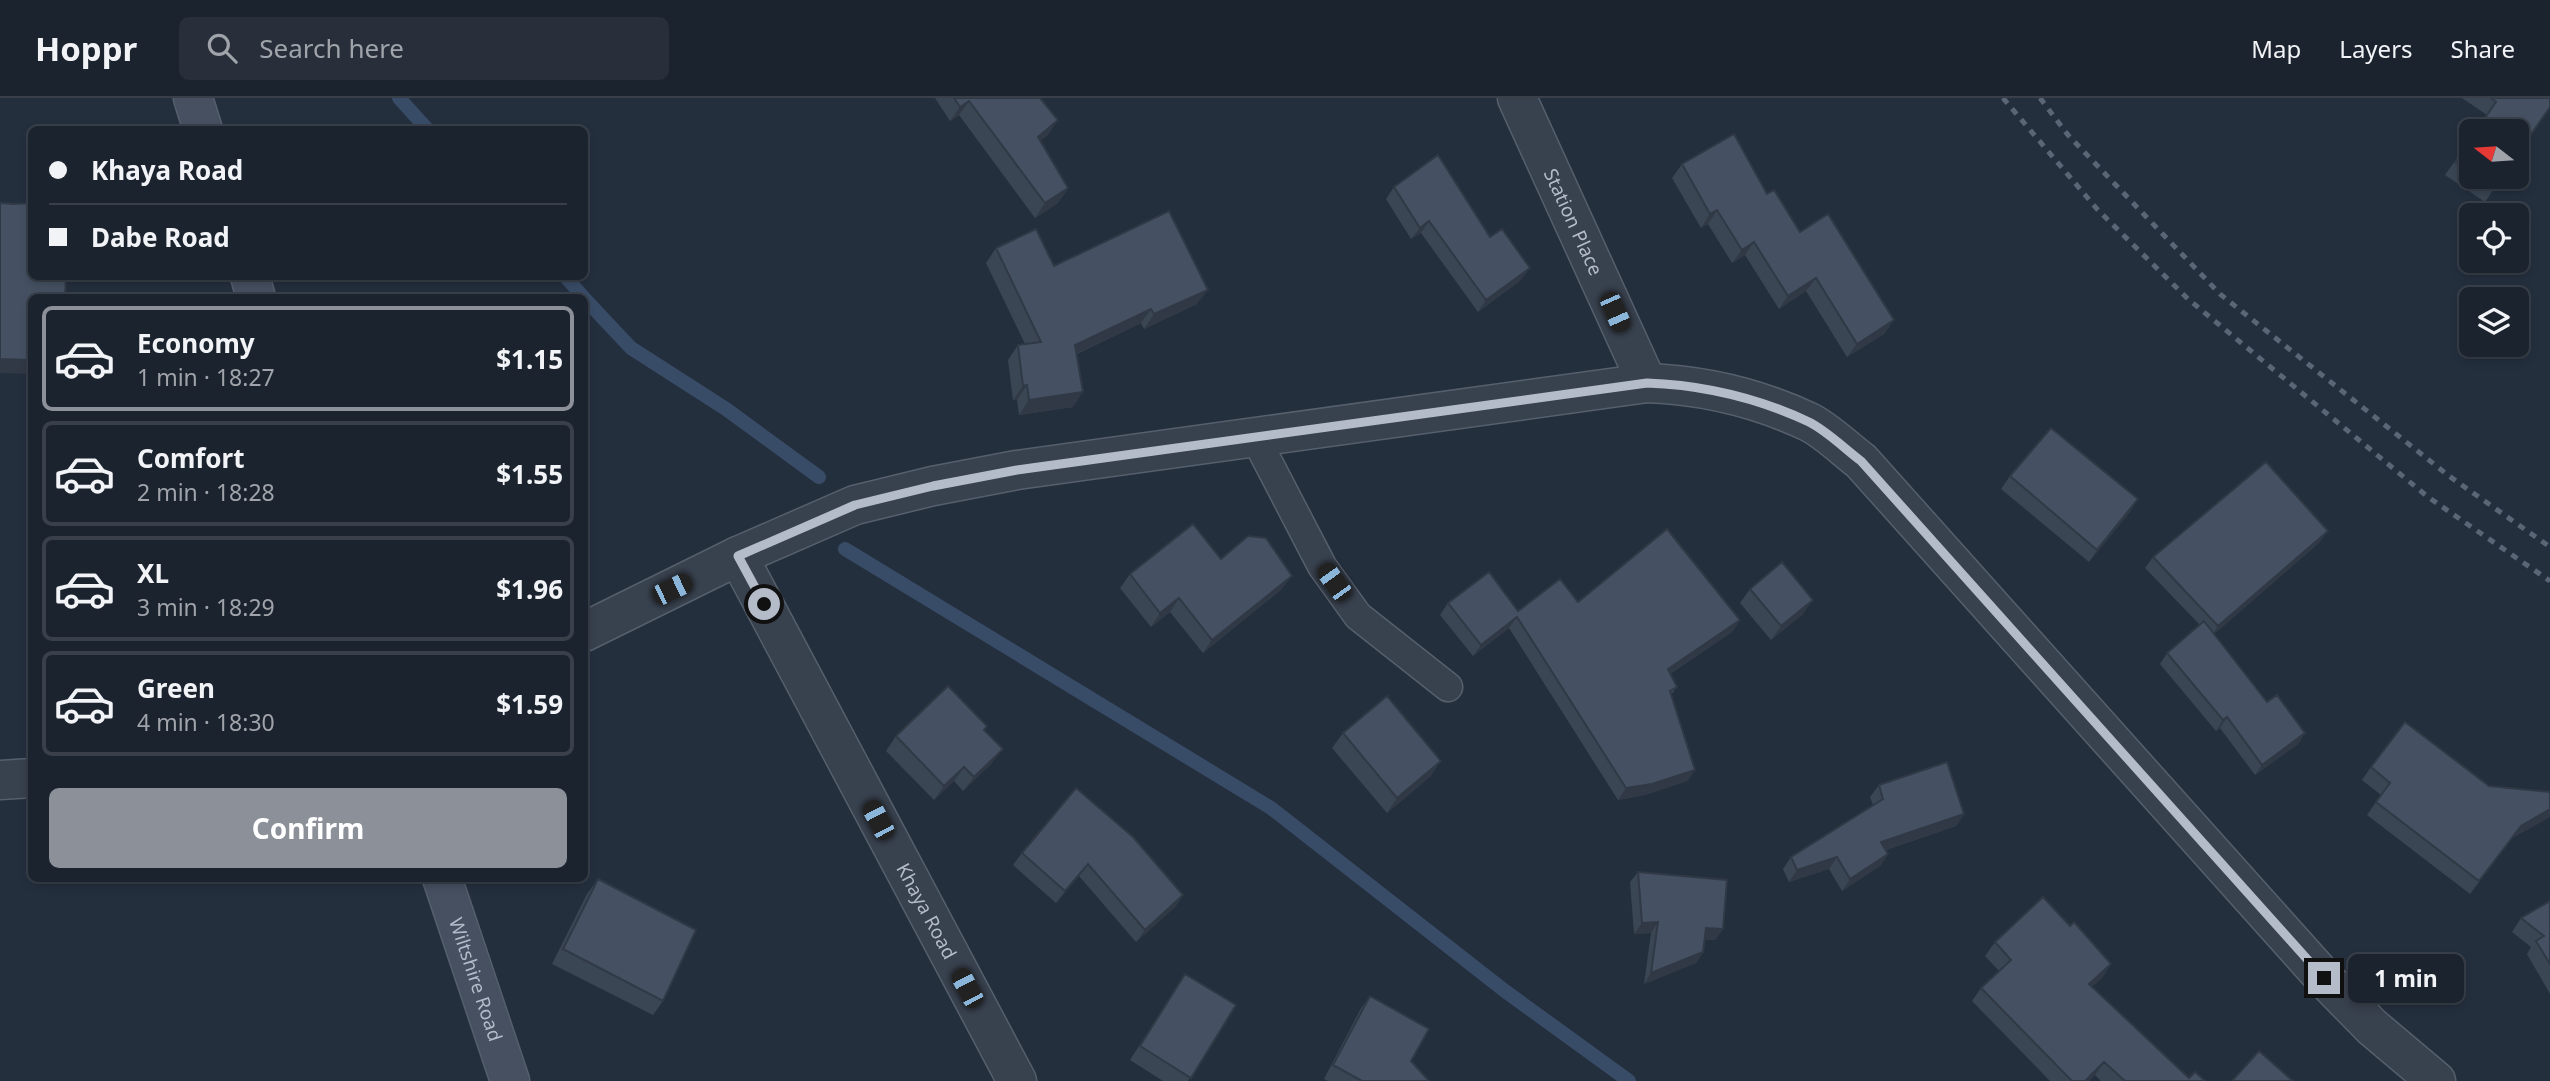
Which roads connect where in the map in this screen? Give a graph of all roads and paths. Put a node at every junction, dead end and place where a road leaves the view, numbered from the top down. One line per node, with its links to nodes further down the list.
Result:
1 (193, 98): 3 (street)
2 (1517, 98): 4 (street, Station Place)
3 (202, 126)
4 (1647, 383): 5 (street); 14 (street)
5 (1255, 437): 6 (street); 8 (lane)
6 (738, 556): 7 (street); 13 (street, Khaya Road)
7 (588, 630)
8 (1448, 687)
9 (28, 778): 10 (street)
10 (0, 780)
11 (443, 882): 12 (street, Wiltshire Road)
12 (510, 1081)
13 (1017, 1081)
14 (2436, 1081)

